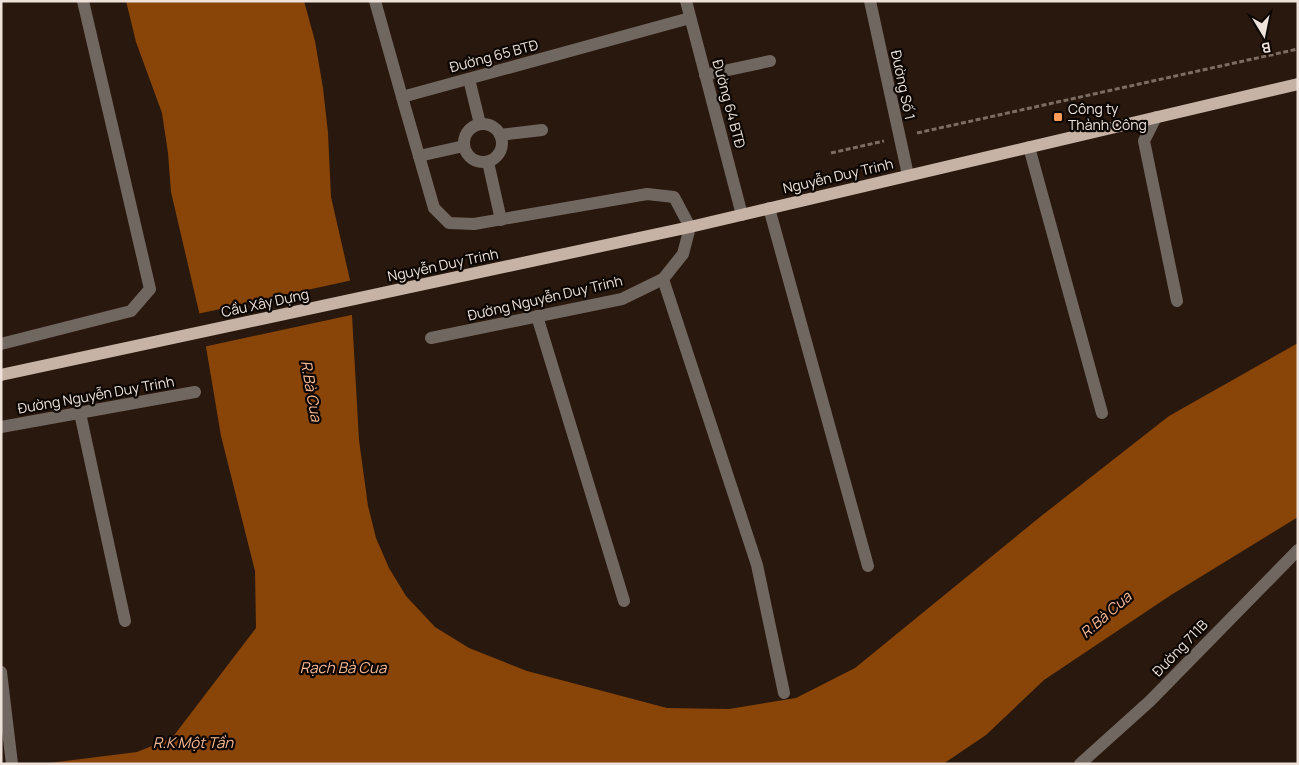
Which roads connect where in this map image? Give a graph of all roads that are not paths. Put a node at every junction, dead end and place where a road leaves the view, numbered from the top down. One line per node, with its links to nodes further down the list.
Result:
1 (83, 1): 29 (street)
2 (375, 1): 10 (street)
3 (686, 1): 5 (street, Đường 64 BTĐ)
4 (870, 1): 19 (street, Đường Số 1)
5 (690, 18): 7 (street, Đường 64 BTĐ); 8 (street, Đường 65 BTĐ)
6 (770, 62): 7 (street)
7 (705, 75): 21 (street, Đường 64 BTĐ)
8 (469, 79): 10 (street, Đường 65 BTĐ); 12 (street)
9 (1298, 84): 11 (main road, Nguyễn Duy Trinh)
10 (402, 97): 17 (street)
11 (1156, 117): 16 (main road, Nguyễn Duy Trinh); 26 (street)
12 (480, 124): 14 (street); 15 (street)
13 (542, 130): 14 (street)
14 (500, 134): 18 (street)
15 (464, 146): 17 (street); 18 (street)
16 (1029, 146): 19 (main road, Nguyễn Duy Trinh); 33 (street)
17 (419, 156): 22 (street)
18 (488, 162): 22 (street)
19 (908, 175): 20 (main road, Nguyễn Duy Trinh)
20 (769, 208): 21 (main road, Nguyễn Duy Trinh); 36 (street)
21 (742, 215): 23 (main road, Nguyễn Duy Trinh)
22 (501, 220): 23 (street)
23 (690, 227): 24 (street, Đường Nguyễn Duy Trinh); 25 (main road, Nguyễn Duy Trinh)
24 (663, 279): 27 (street, Đường Nguyễn Duy Trinh); 40 (street)
25 (384, 293): 30 (main road, Cầu Xây Dựng)
26 (1177, 301)
27 (537, 316): 28 (street, Đường Nguyễn Duy Trinh); 37 (street)
28 (431, 338)
29 (1, 344)
30 (1, 375)
31 (195, 392): 32 (street, Đường Nguyễn Duy Trinh)
32 (80, 413): 34 (street, Đường Nguyễn Duy Trinh); 38 (street)
33 (1102, 413)
34 (1, 427)
35 (1298, 550): 42 (street, Đường 711B)
36 (868, 566)
37 (624, 601)
38 (125, 621)
39 (1, 672): 41 (street)
40 (784, 693)
41 (12, 764)
42 (1080, 764)

